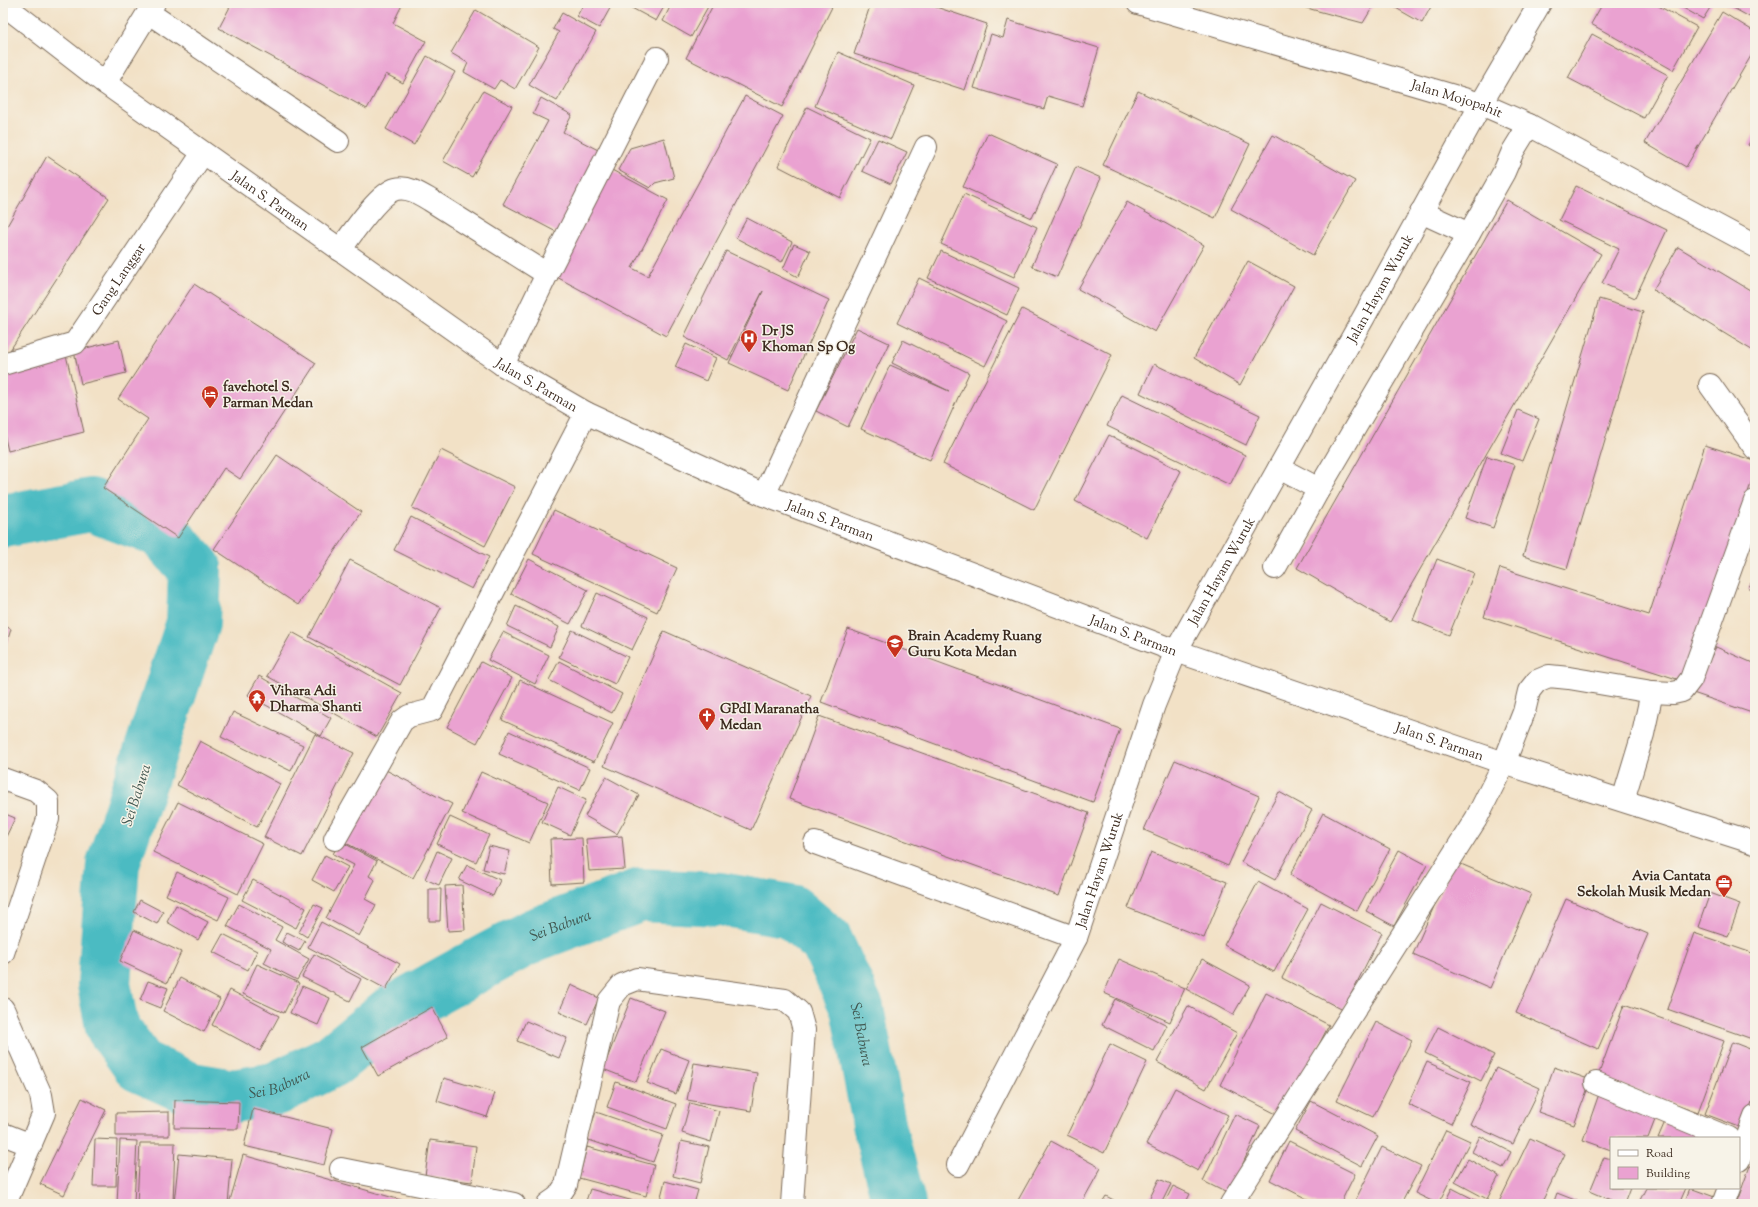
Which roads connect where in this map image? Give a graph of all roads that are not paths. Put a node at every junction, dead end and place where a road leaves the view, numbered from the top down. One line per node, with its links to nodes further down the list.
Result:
1 (1138, 3): 7 (street, Jalan Mojopahit)
2 (1540, 3): 7 (street, Jalan Hayam Wuruk)
3 (3, 4): 6 (street, Jalan S. Parman)
4 (152, 8): 6 (street); 9 (street)
5 (657, 58): 16 (street)
6 (105, 83): 11 (street, Jalan S. Parman)
7 (1481, 104): 8 (street, Jalan Mojopahit); 12 (street, Jalan Hayam Wuruk)
8 (1529, 125): 13 (street); 14 (street, Jalan Mojopahit)
9 (338, 141)
10 (926, 147): 24 (street)
11 (203, 153): 15 (street, Jalan S. Parman); 17 (street, Gang Langgar)
12 (1421, 212): 13 (street); 22 (street, Jalan Hayam Wuruk)
13 (1469, 234): 23 (street)
14 (1755, 246)
15 (340, 250): 16 (street); 18 (street, Jalan S. Parman)
16 (547, 274): 18 (street)
17 (3, 364)
18 (502, 365): 20 (street, Jalan S. Parman)
19 (1710, 385): 21 (street)
20 (586, 413): 24 (street, Jalan S. Parman); 34 (street)
21 (1755, 448)
22 (1279, 468): 23 (street); 27 (street, Jalan Hayam Wuruk)
23 (1319, 489): 26 (street)
24 (764, 495): 27 (street, Jalan S. Parman)
25 (1755, 501): 28 (street)
26 (1275, 568)
27 (1176, 651): 29 (street, Jalan S. Parman); 37 (street, Jalan Hayam Wuruk)
28 (1652, 692): 29 (street); 31 (street)
29 (1504, 763): 31 (street, Jalan S. Parman); 54 (street)
30 (3, 779): 38 (street)
31 (1623, 800): 33 (street, Jalan S. Parman)
32 (1755, 833): 33 (street)
33 (1734, 837): 36 (street, Jalan S. Parman)
34 (335, 839)
35 (815, 843): 37 (street)
36 (1755, 843)
37 (1076, 938): 46 (street, Jalan Hayam Wuruk)
38 (3, 953)
39 (3, 1009): 45 (street)
40 (1596, 1083): 43 (street)
41 (1755, 1117): 44 (street)
42 (3, 1134): 45 (street)
43 (1718, 1137)
44 (1740, 1143)
45 (32, 1145): 49 (street)
46 (958, 1165)
47 (341, 1169): 50 (street)
48 (1729, 1189): 55 (street)
49 (5, 1204)
50 (514, 1204): 51 (street)
51 (525, 1204)
52 (548, 1204): 53 (street)
53 (792, 1204)
54 (1231, 1204)
55 (1723, 1204)

